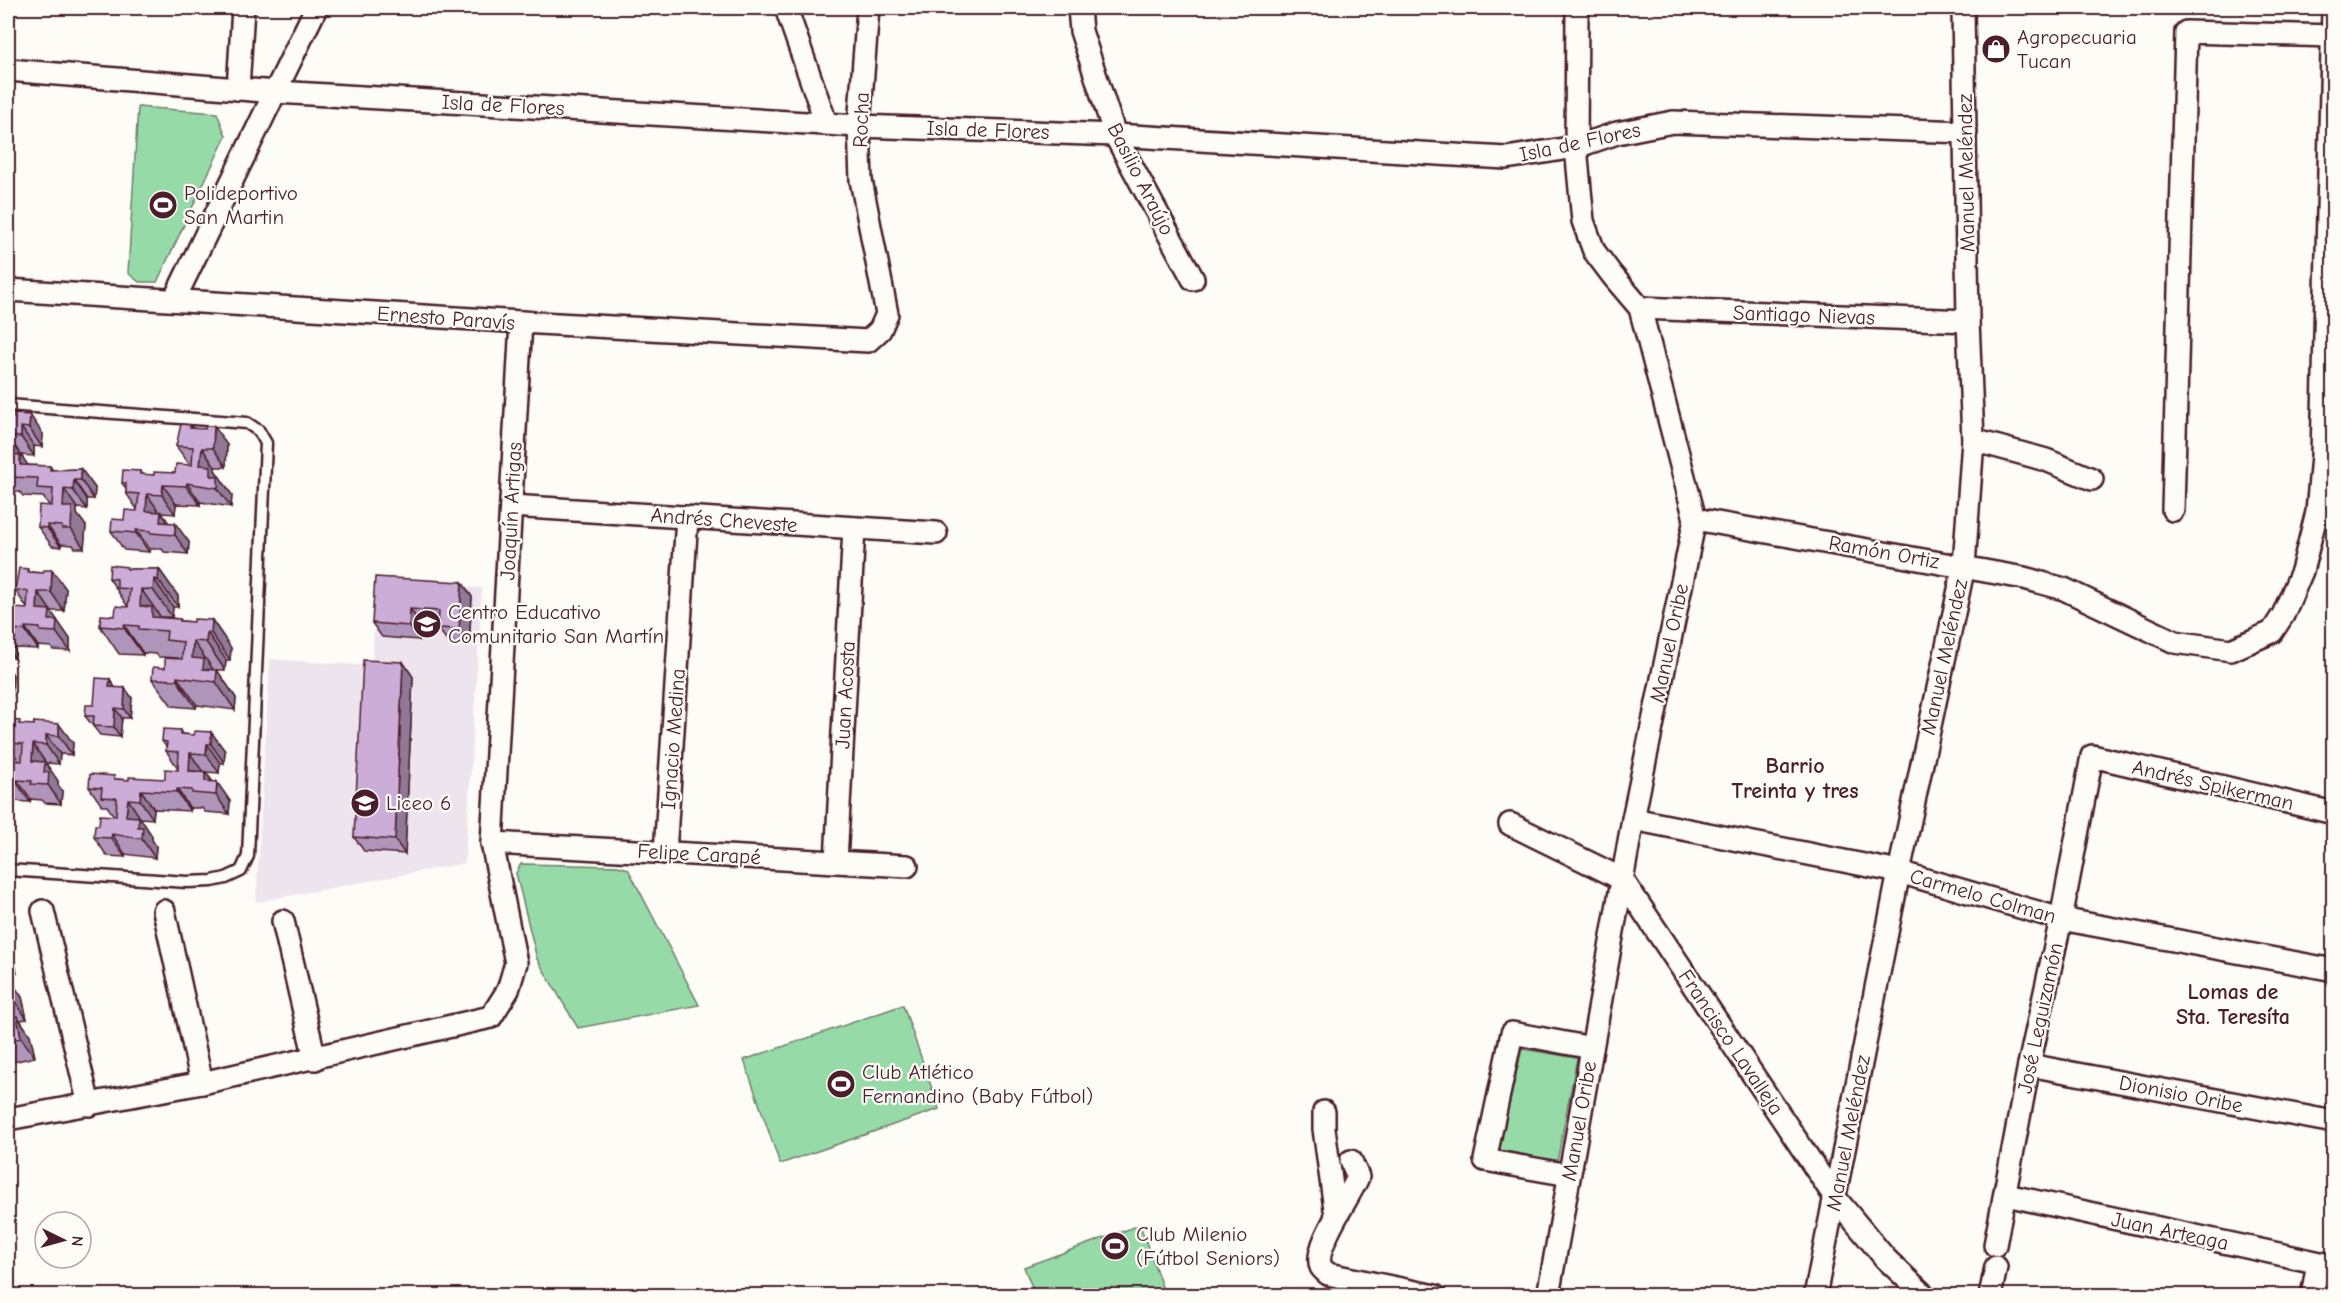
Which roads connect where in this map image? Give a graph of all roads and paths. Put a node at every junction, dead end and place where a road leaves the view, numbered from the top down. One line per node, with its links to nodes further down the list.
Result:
1 (243, 8): 11 (street)
2 (316, 8): 12 (street)
3 (786, 8): 13 (street)
4 (868, 8): 14 (street, Rocha)
5 (1079, 8): 16 (street, Basilio Araújo)
6 (1576, 8): 17 (street, Manuel Oribe)
7 (1963, 8): 15 (street, Manuel Meléndez)
8 (2333, 8): 9 (street)
9 (2333, 36): 22 (street); 30 (street)
10 (8, 70): 11 (street, Isla de Flores)
11 (238, 89): 12 (street, Isla de Flores)
12 (276, 92): 13 (street, Isla de Flores); 20 (street)
13 (826, 123): 14 (street, Isla de Flores)
14 (859, 126): 16 (street, Isla de Flores); 25 (street, Rocha)
15 (1966, 132): 17 (street, Isla de Flores); 23 (street, Manuel Meléndez)
16 (1115, 135): 17 (street, Isla de Flores); 18 (street, Basilio Araújo)
17 (1576, 147): 21 (street, Manuel Oribe)
18 (1192, 279)
19 (8, 291): 20 (street, Ernesto Paravís)
20 (174, 300): 24 (street, Ernesto Paravís)
21 (1640, 309): 23 (street, Santiago Nievas); 32 (street, Manuel Oribe)
22 (2330, 310): 35 (street, Ramón Ortiz)
23 (1968, 321): 27 (street, Manuel Meléndez)
24 (521, 322): 25 (street, Ernesto Paravís); 29 (street, Joaquín Artigas)
25 (880, 330)
26 (8, 405): 44 (lane)
27 (1973, 440): 28 (street); 35 (street, Manuel Meléndez)
28 (2092, 479)
29 (511, 506): 31 (street, Andrés Cheveste); 40 (street, Joaquín Artigas)
30 (2173, 510)
31 (687, 517): 33 (street, Andrés Cheveste); 41 (street, Ignacio Medina)
32 (1695, 519): 35 (street, Ramón Ortiz); 38 (street, Manuel Oribe)
33 (854, 528): 34 (street, Andrés Cheveste); 42 (street, Juan Acosta)
34 (936, 533)
35 (1964, 566): 45 (street, Manuel Meléndez)
36 (2092, 756): 37 (street, Andrés Spikerman); 49 (street, José Leguizamón)
37 (2334, 813)
38 (1633, 819): 45 (street, Carmelo Colman); 46 (street, Manuel Oribe)
39 (1510, 824): 46 (street)
40 (492, 843): 41 (street, Felipe Carapé); 53 (street, Joaquín Artigas)
41 (665, 853): 42 (street, Felipe Carapé)
42 (836, 861): 43 (street, Felipe Carapé)
43 (907, 866)
44 (8, 870)
45 (1899, 872): 49 (street, Carmelo Colman); 63 (street, Manuel Meléndez)
46 (1622, 879): 52 (street, Manuel Oribe); 63 (street, Francisco Lavalleja)
47 (43, 911): 56 (street)
48 (164, 911): 55 (street)
49 (2061, 919): 51 (street, Carmelo Colman); 54 (street, José Leguizamón)
50 (283, 921): 53 (street)
51 (2334, 970)
52 (1592, 1048): 61 (street, Manuel Oribe); 61 (street)
53 (315, 1059): 55 (street)
54 (2029, 1065): 59 (street, Dionisio Oribe); 62 (street, José Leguizamón)
55 (202, 1083): 56 (street)
56 (89, 1105): 58 (street)
57 (1324, 1112): 64 (street)
58 (8, 1119)
59 (2334, 1122)
60 (1351, 1161): 64 (street)
61 (1569, 1176): 69 (street, Manuel Oribe)
62 (2006, 1195): 65 (street, José Leguizamón); 66 (street, Juan Arteaga)
63 (1836, 1199): 70 (street, Manuel Meléndez); 71 (street, Francisco Lavalleja)
64 (1336, 1216): 68 (street)
65 (1995, 1245)
66 (2326, 1264): 73 (street)
67 (1996, 1267): 72 (street)
68 (1434, 1296)
69 (1548, 1296)
70 (1815, 1296)
71 (1925, 1296)
72 (1990, 1296)
73 (2312, 1296)

